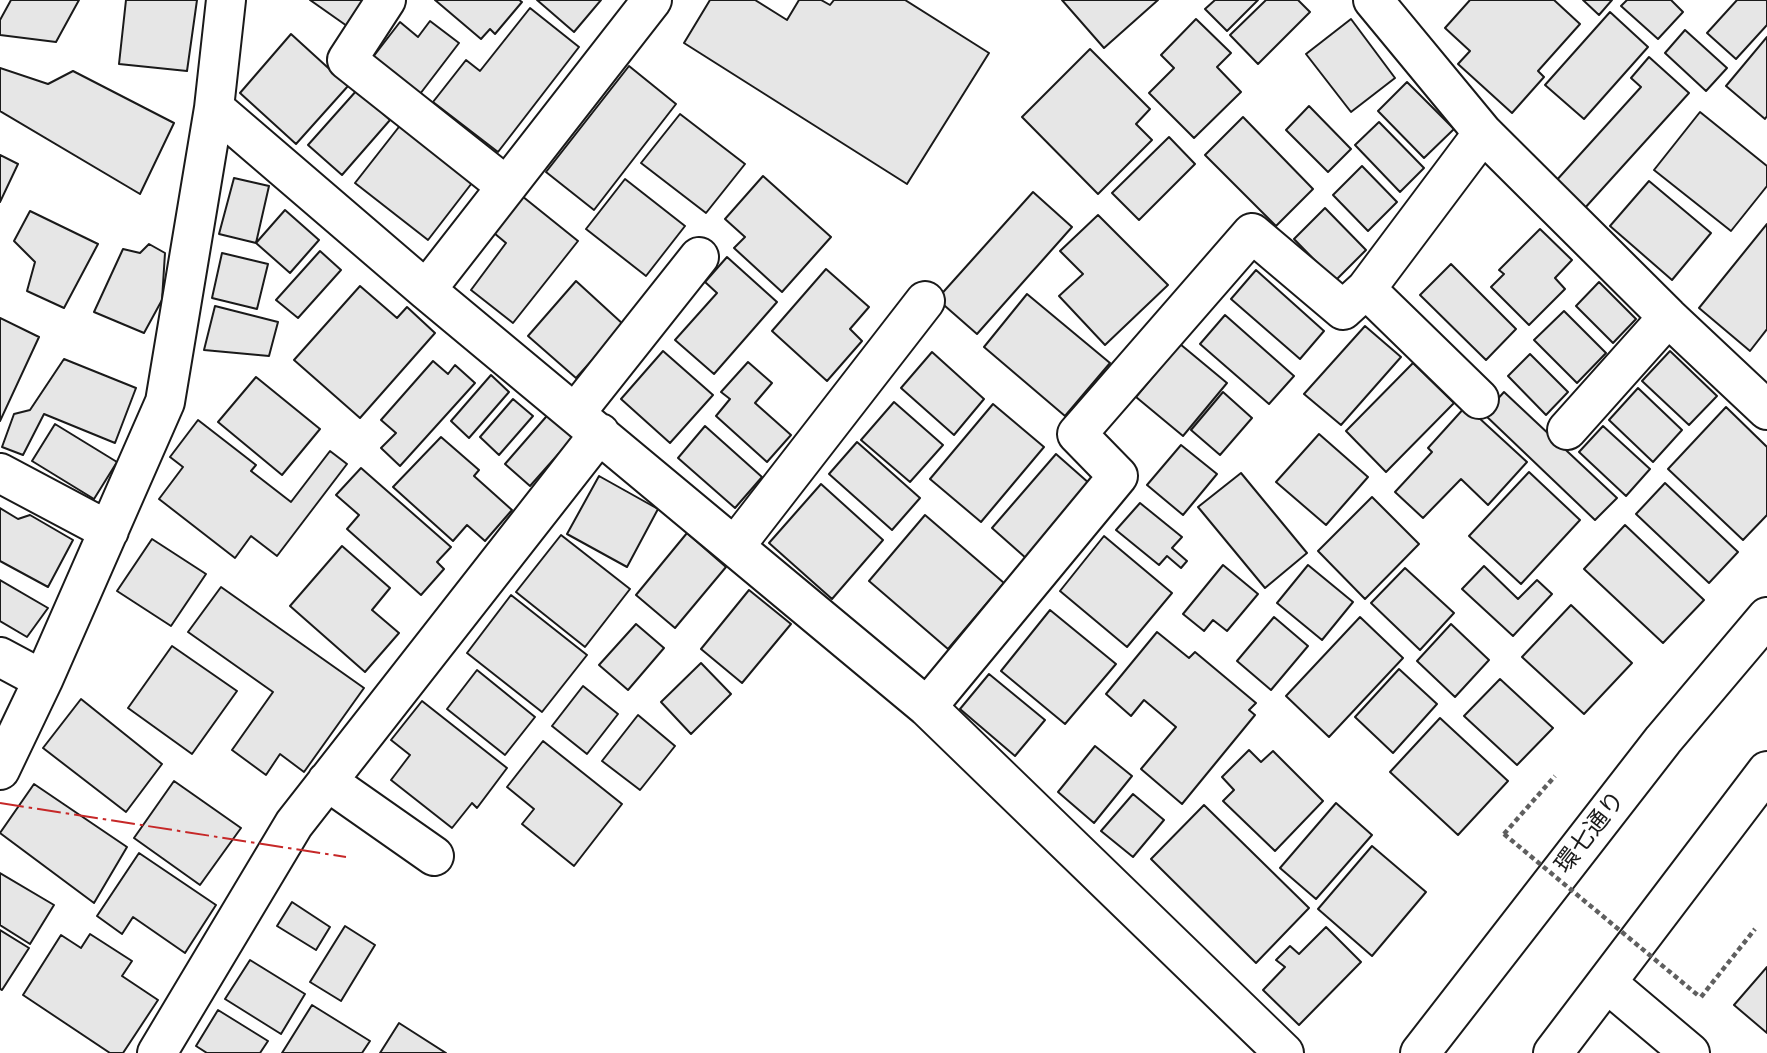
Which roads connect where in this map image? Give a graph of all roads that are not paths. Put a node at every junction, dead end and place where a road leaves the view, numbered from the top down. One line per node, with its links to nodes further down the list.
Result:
1 (226, 0): 5 (street)
2 (386, 0): 7 (street)
3 (652, 0): 7 (street)
4 (1373, 0): 6 (street)
5 (214, 108): 10 (street); 18 (street)
6 (1483, 133): 9 (street); 12 (street)
7 (506, 186): 10 (street)
8 (699, 257): 15 (street)
9 (1366, 289): 13 (street); 23 (street)
10 (426, 290): 15 (street)
11 (925, 301): 19 (street)
12 (1668, 317): 14 (street); 16 (street)
13 (1479, 400)
14 (1767, 410)
15 (588, 423): 19 (street); 26 (street)
16 (1567, 430)
17 (0, 473): 18 (street)
18 (108, 531): 22 (street)
19 (735, 546): 23 (street)
20 (1767, 617): 31 (street, 環七通り)
21 (0, 657): 22 (street)
22 (43, 680): 24 (street)
23 (927, 707): 30 (street)
24 (0, 770)
25 (1767, 771): 28 (street)
26 (327, 781): 27 (street); 29 (street)
27 (434, 856)
28 (1607, 983): 32 (street); 33 (street)
29 (165, 1050)
30 (1284, 1053)
31 (1420, 1053)
32 (1553, 1053)
33 (1690, 1053)

